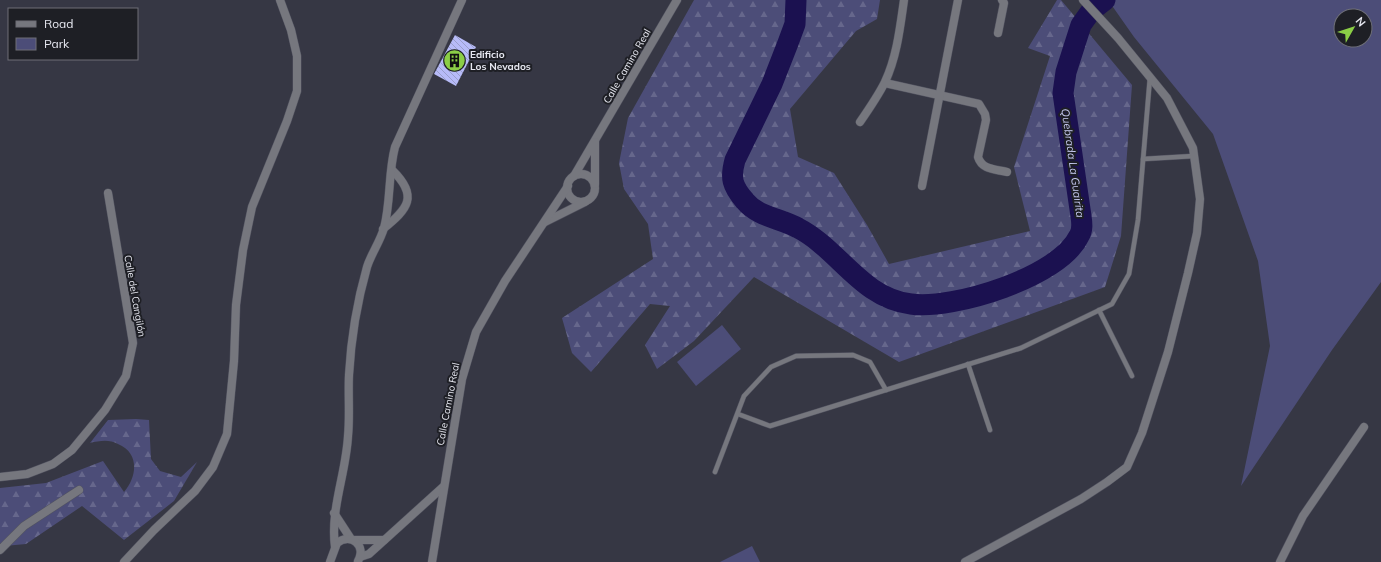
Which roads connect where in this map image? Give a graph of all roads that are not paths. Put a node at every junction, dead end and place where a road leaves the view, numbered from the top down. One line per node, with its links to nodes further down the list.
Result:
1 (280, 0): 43 (street)
2 (462, 0): 16 (street)
3 (677, 0): 13 (street, Calle Camino Real)
4 (904, 0): 10 (street)
5 (958, 0): 11 (street)
6 (1002, 0): 8 (street)
7 (1083, 0): 9 (street)
8 (998, 33)
9 (1150, 77): 14 (street); 15 (lane)
10 (885, 83): 11 (street); 12 (street)
11 (940, 96): 17 (street); 21 (street)
12 (860, 122)
13 (595, 142): 18 (street, Calle Camino Real); 19 (street)
14 (1194, 156): 15 (lane); 47 (street)
15 (1143, 159): 26 (lane)
16 (392, 170): 25 (street); 25 (street)
17 (1007, 172)
18 (574, 176): 19 (street); 20 (street, Calle Camino Real)
19 (595, 184): 23 (street)
20 (568, 186): 23 (street); 24 (street, Calle Camino Real)
21 (922, 186)
22 (108, 194): 34 (street, Calle del Cangilón)
23 (588, 200): 24 (street, Calle Camino Real)
24 (545, 223): 35 (street, Calle Camino Real)
25 (383, 229): 37 (street)
26 (1099, 310): 27 (lane); 28 (lane)
27 (968, 364): 29 (lane); 32 (lane)
28 (1132, 376)
29 (886, 390): 30 (lane); 30 (lane)
30 (738, 414): 33 (lane)
31 (1364, 427): 48 (street)
32 (990, 430)
33 (715, 472)
34 (0, 477)
35 (443, 487): 39 (street); 46 (street, Calle Camino Real)
36 (79, 490): 41 (street)
37 (334, 513): 38 (street); 40 (street)
38 (353, 540): 39 (street); 40 (street); 42 (street)
39 (384, 540): 42 (street)
40 (334, 549): 44 (street); 45 (street)
41 (0, 550)
42 (358, 561)
43 (124, 562)
44 (330, 562)
45 (338, 562)
46 (432, 562)
47 (965, 562)
48 (1281, 562)

